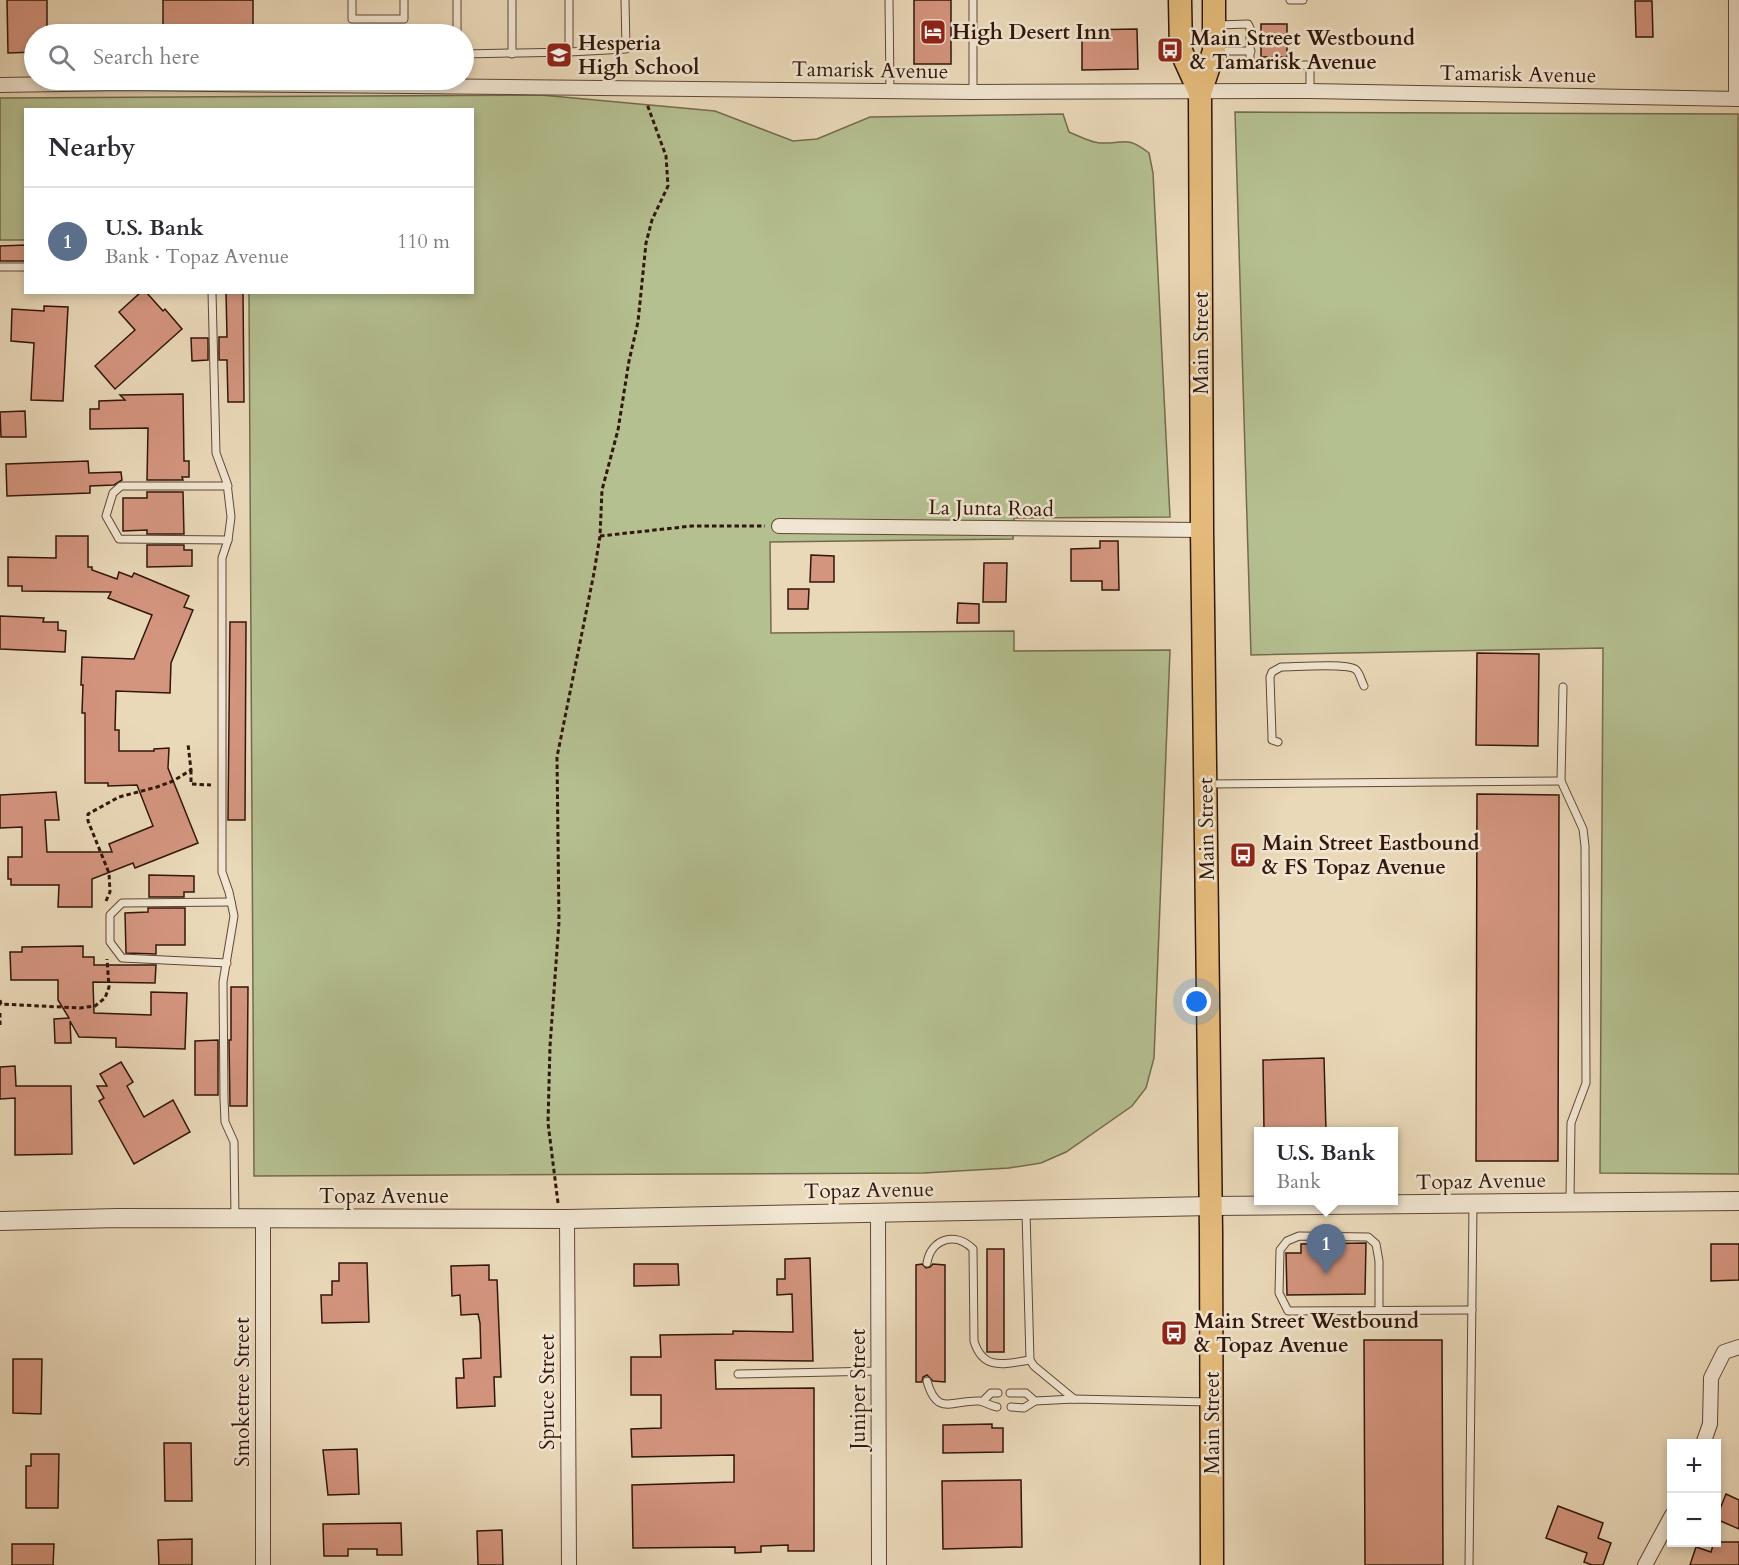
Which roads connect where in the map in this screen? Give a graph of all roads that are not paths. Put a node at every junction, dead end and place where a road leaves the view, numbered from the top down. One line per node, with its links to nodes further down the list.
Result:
1 (352, 0): 2 (lane)
2 (404, 0)
3 (457, 0): 14 (lane)
4 (512, 0): 20 (lane)
5 (569, 0): 18 (lane)
6 (626, 0): 18 (lane)
7 (889, 0): 24 (lane)
8 (973, 0): 26 (lane)
9 (1180, 0): 27 (main road, Main Street)
10 (1214, 0): 15 (main road, Main Street)
11 (1290, 0): 12 (lane)
12 (1303, 0)
13 (1736, 0): 28 (street)
14 (457, 24)
15 (1214, 26): 16 (main road, Main Street); 17 (lane)
16 (1214, 51): 17 (lane); 27 (main road, Main Street)
17 (1251, 51): 25 (lane)
18 (569, 52): 20 (lane)
19 (474, 54): 20 (lane)
20 (512, 54)
21 (0, 85): 22 (street, Tamarisk Avenue)
22 (24, 85)
23 (474, 86): 24 (street, Tamarisk Avenue)
24 (890, 91): 26 (street, Tamarisk Avenue)
25 (1310, 91): 27 (street, Tamarisk Avenue); 28 (street, Tamarisk Avenue)
26 (973, 92): 27 (street, Tamarisk Avenue)
27 (1200, 93): 34 (main road, Main Street)
28 (1737, 99)
29 (0, 267): 30 (lane)
30 (24, 267)
31 (212, 294): 32 (lane)
32 (228, 486): 35 (lane); 35 (lane)
33 (779, 526): 34 (street, La Junta Road)
34 (1202, 530): 40 (main road, Main Street)
35 (228, 540): 41 (lane)
36 (1364, 686): 38 (lane)
37 (1563, 687): 39 (lane)
38 (1278, 742)
39 (1561, 782): 40 (lane); 44 (lane)
40 (1205, 784): 48 (main road, Main Street)
41 (231, 902): 42 (lane); 42 (lane)
42 (227, 963): 51 (lane)
43 (1739, 1201): 44 (street, Topaz Avenue)
44 (1570, 1203): 45 (street, Topaz Avenue)
45 (1473, 1204): 47 (street, Topaz Avenue); 57 (lane)
46 (1342, 1205): 48 (street, Topaz Avenue)
47 (1398, 1205)
48 (1211, 1206): 49 (street, Topaz Avenue); 68 (main road, Main Street)
49 (1026, 1210): 50 (street, Topaz Avenue); 59 (lane)
50 (878, 1213): 53 (street, Topaz Avenue); 60 (street, Juniper Street)
51 (235, 1219): 52 (street, Topaz Avenue); 54 (street, Topaz Avenue)
52 (263, 1219): 53 (street, Topaz Avenue); 73 (street, Smoketree Street)
53 (563, 1219): 74 (street, Spruce Street)
54 (0, 1221)
55 (927, 1263): 59 (lane)
56 (1379, 1310): 56 (lane); 57 (lane)
57 (1472, 1310): 77 (lane)
58 (1739, 1347): 71 (street)
59 (1030, 1360): 65 (lane)
60 (879, 1371): 61 (lane); 75 (street, Juniper Street)
61 (738, 1374)
62 (927, 1381): 66 (lane)
63 (998, 1393): 66 (lane)
64 (1010, 1393): 67 (lane)
65 (1074, 1399): 67 (lane); 68 (lane)
66 (983, 1401): 69 (lane)
67 (1035, 1401): 70 (lane)
68 (1211, 1402): 76 (main road, Main Street)
69 (997, 1407)
70 (1011, 1407)
71 (1704, 1439)
72 (1667, 1523): 78 (street)
73 (263, 1565)
74 (569, 1565)
75 (879, 1565)
76 (1212, 1565)
77 (1469, 1565)
78 (1645, 1565)

